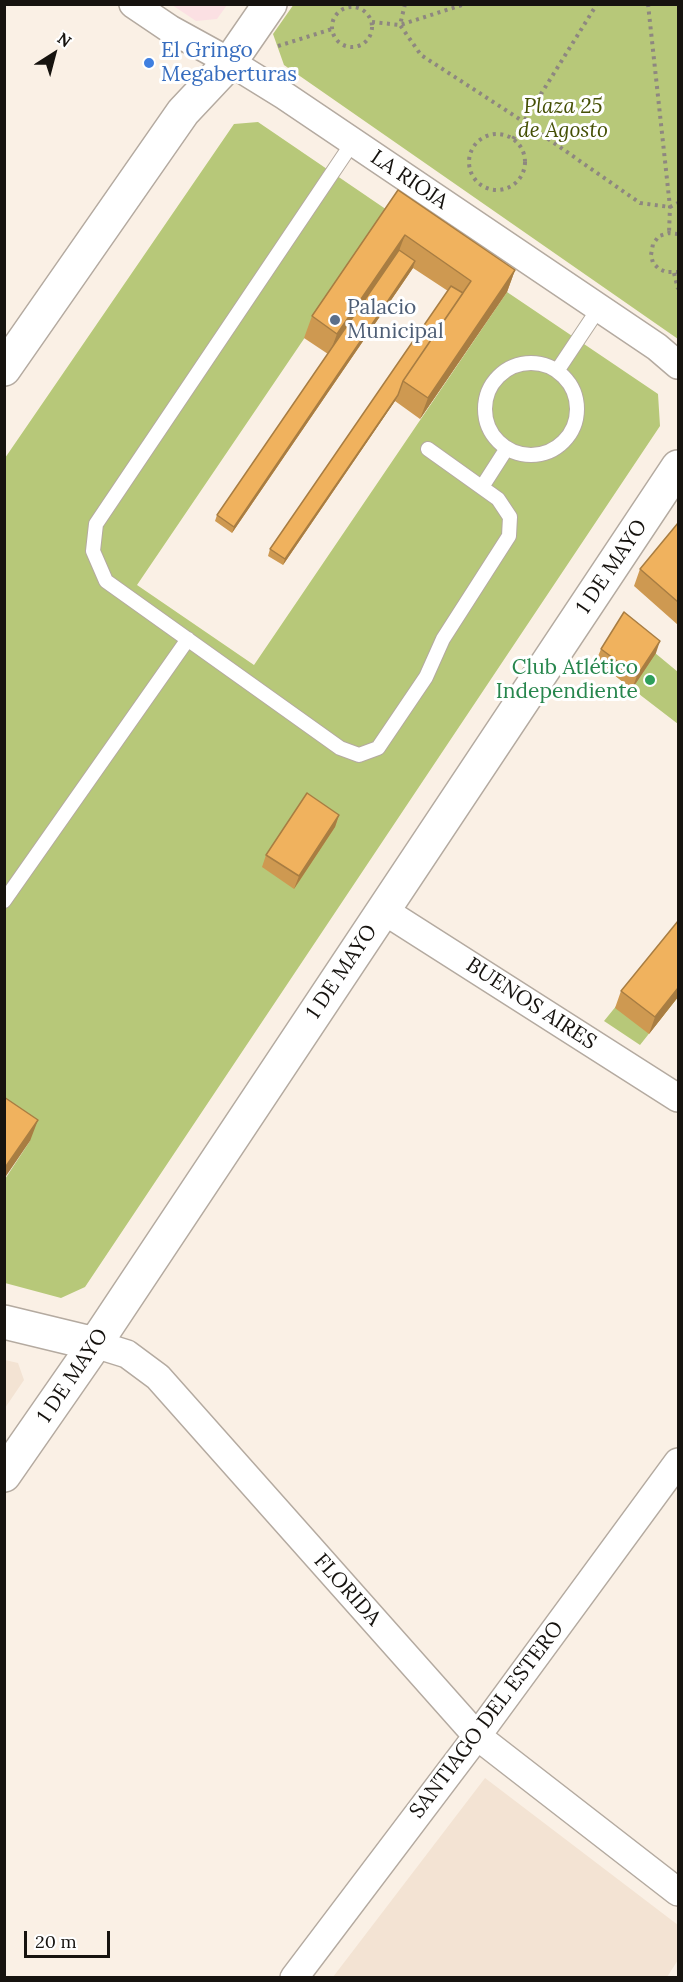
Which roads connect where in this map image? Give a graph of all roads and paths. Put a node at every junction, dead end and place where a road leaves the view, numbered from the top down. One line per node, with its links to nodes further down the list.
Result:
1 (133, 4): 9 (street, LA RIOJA)
2 (270, 4): 9 (main road)
3 (405, 4): 8 (path)
4 (465, 4): 8 (path)
5 (597, 4): 10 (path)
6 (648, 4): 14 (path)
7 (372, 22): 7 (path); 8 (path)
8 (400, 25): 10 (path)
9 (230, 62): 12 (street, LA RIOJA); 21 (main road)
10 (524, 122): 11 (path); 14 (path)
11 (513, 139): 11 (path)
12 (353, 142): 19 (street, LA RIOJA); 27 (lane)
13 (678, 202): 14 (path)
14 (670, 207): 15 (path)
15 (669, 232): 16 (path); 17 (path)
16 (678, 234)
17 (676, 272): 18 (path)
18 (678, 289)
19 (599, 308): 20 (street, LA RIOJA); 22 (lane)
20 (678, 365)
21 (4, 369)
22 (557, 371): 23 (lane); 23 (lane)
23 (507, 448): 26 (lane)
24 (428, 449): 26 (lane)
25 (678, 467): 29 (main road, 1 DE MAYO)
26 (482, 487): 27 (lane)
27 (188, 639): 28 (lane)
28 (4, 901)
29 (383, 910): 30 (street, BUENOS AIRES); 32 (main road, 1 DE MAYO)
30 (678, 1098)
31 (4, 1322): 32 (main road, FLORIDA)
32 (95, 1344): 34 (main road, 1 DE MAYO); 35 (street, FLORIDA)
33 (678, 1462): 35 (street, SANTIAGO DEL ESTERO)
34 (4, 1475)
35 (477, 1736): 36 (street, FLORIDA); 37 (street, SANTIAGO DEL ESTERO)
36 (678, 1892)
37 (294, 1977)

